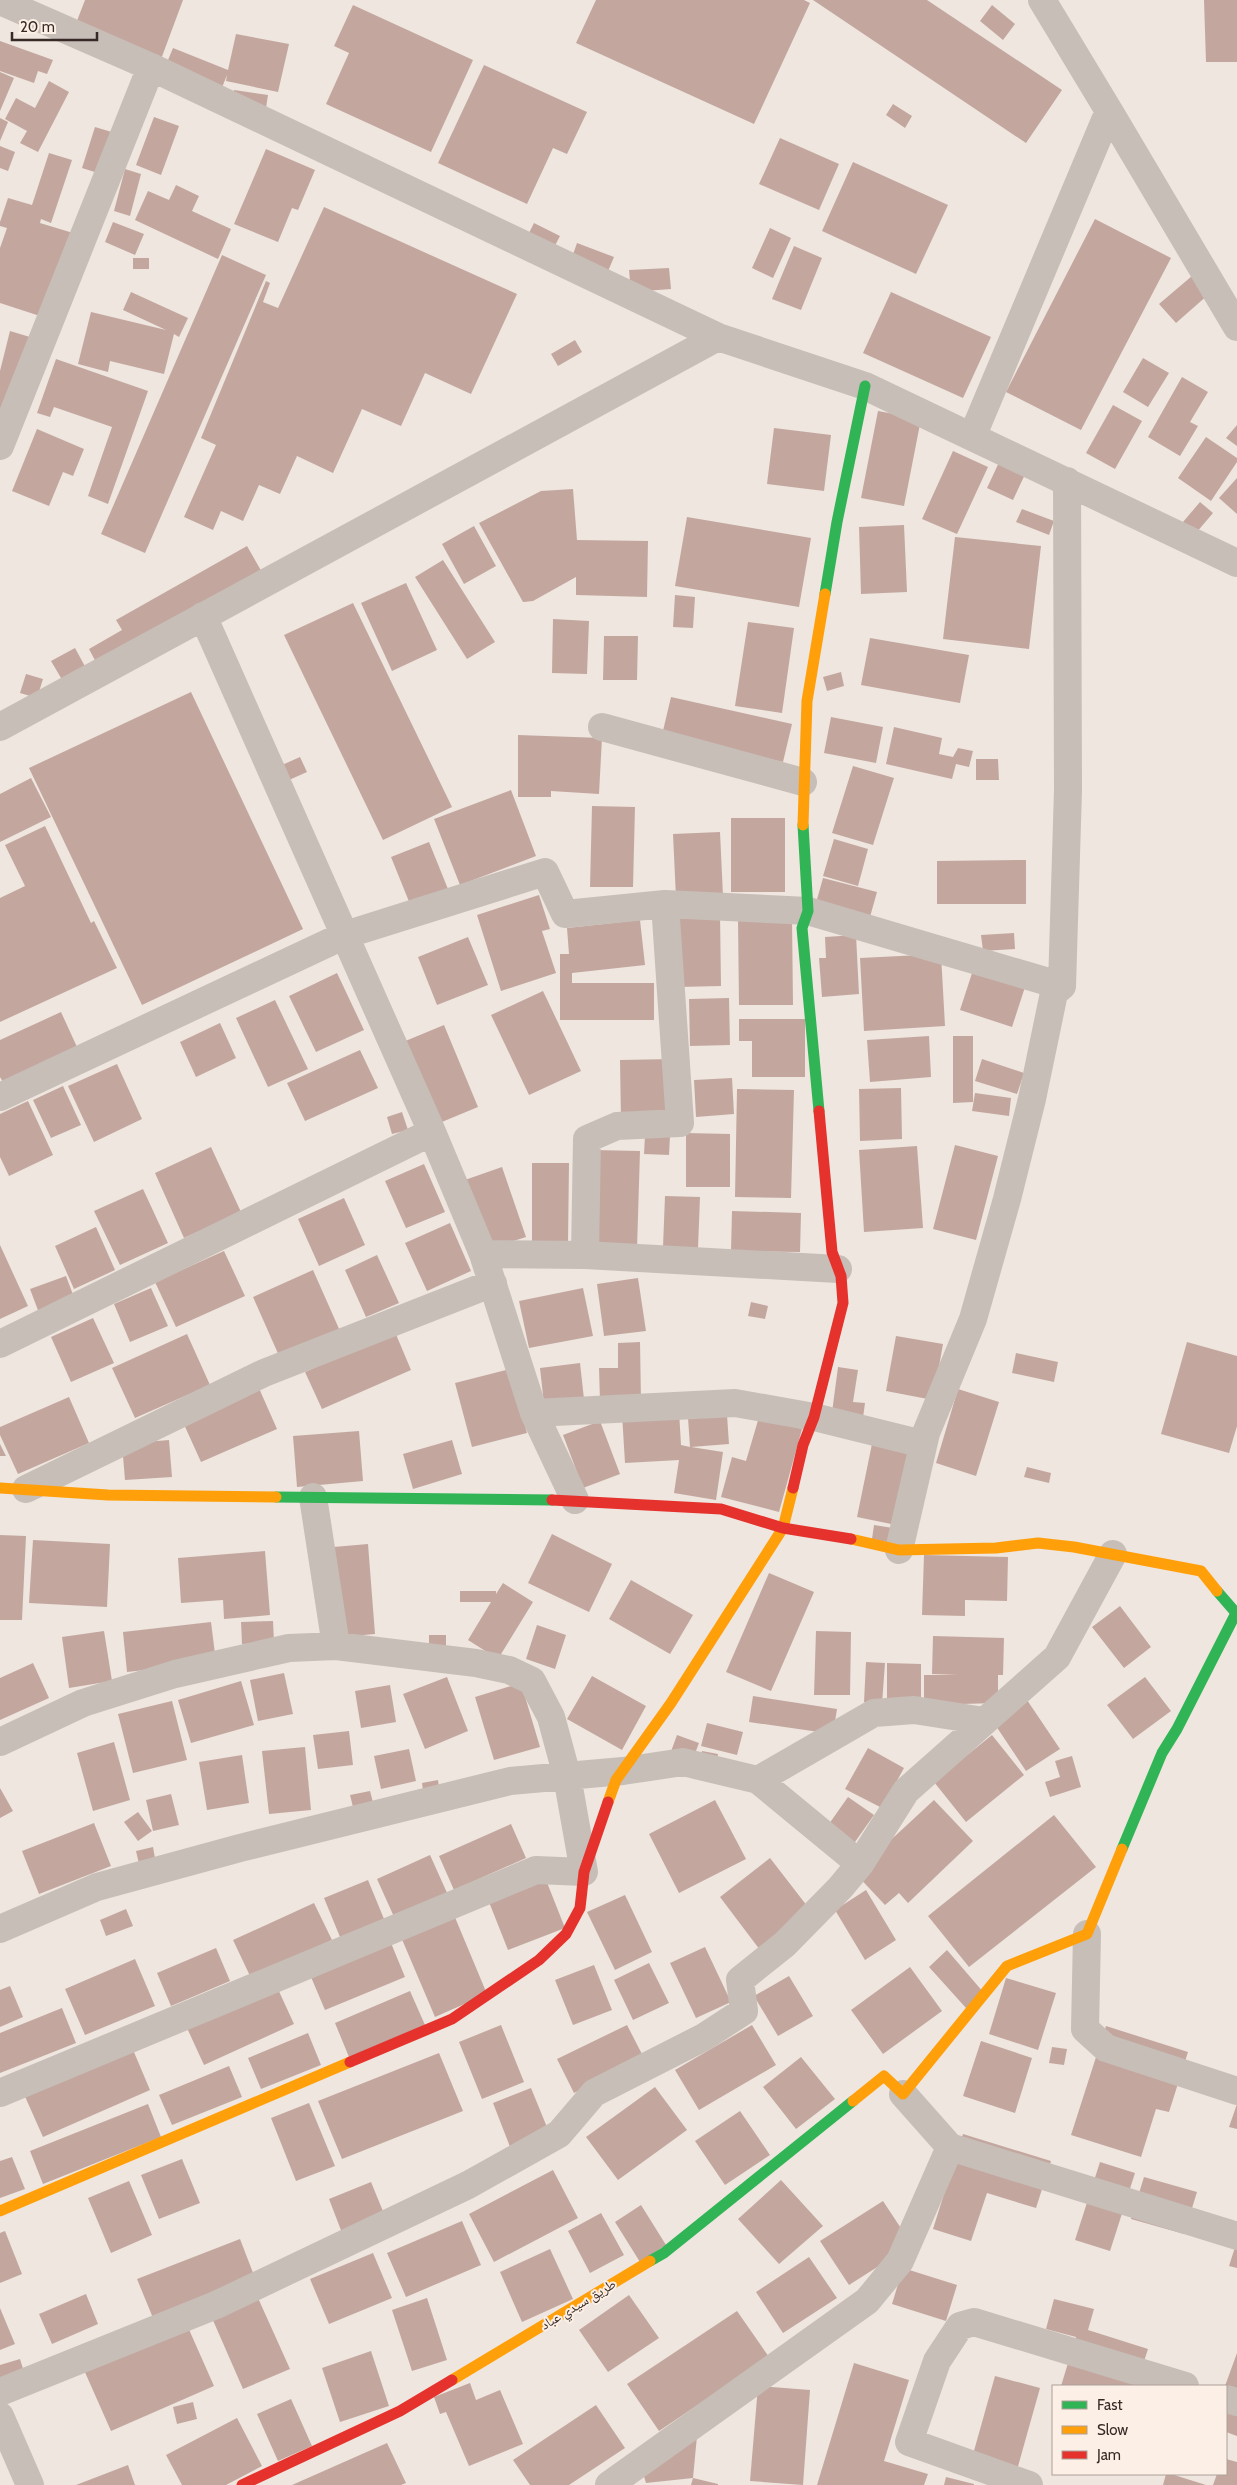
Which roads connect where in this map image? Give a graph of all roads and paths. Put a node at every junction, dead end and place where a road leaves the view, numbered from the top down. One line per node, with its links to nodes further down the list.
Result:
1 (1042, 0): 4 (street)
2 (0, 1): 3 (street)
3 (151, 67): 6 (street); 9 (street)
4 (1109, 111): 5 (street); 8 (street)
5 (1237, 327)
6 (718, 337): 7 (street); 12 (street)
7 (865, 386): 8 (street); 15 (street)
8 (972, 437): 10 (street)
9 (0, 446)
10 (1067, 482): 11 (street); 19 (street)
11 (1237, 563)
12 (203, 616): 13 (street); 18 (street)
13 (0, 727)
14 (602, 727): 15 (street)
15 (803, 782): 17 (street)
16 (665, 904): 17 (street); 18 (street); 23 (street)
17 (808, 911): 19 (street); 24 (street)
18 (345, 935): 20 (street); 21 (street)
19 (1062, 986): 29 (street)
20 (0, 1097)
21 (432, 1132): 22 (street); 26 (street)
22 (483, 1254): 23 (street); 25 (street)
23 (584, 1255): 24 (street)
24 (838, 1269): 28 (street)
25 (493, 1283): 27 (street); 30 (street)
26 (0, 1344)
27 (534, 1414): 28 (street); 32 (street)
28 (814, 1417): 29 (street); 33 (street)
29 (923, 1444): 34 (street)
30 (13, 1488): 31 (street)
31 (313, 1497): 32 (street); 36 (street)
32 (575, 1500): 33 (street)
33 (783, 1528): 34 (street); 39 (street)
34 (899, 1550): 35 (street)
35 (1114, 1554): 37 (street); 45 (street)
36 (336, 1646): 38 (street); 40 (street)
37 (984, 1720): 41 (street); 42 (street)
38 (0, 1742)
39 (623, 1771): 40 (street); 41 (street); 43 (street)
40 (567, 1776): 43 (street); 44 (street)
41 (758, 1780): 42 (street)
42 (860, 1864): 53 (street)
43 (584, 1872): 47 (street); 50 (street)
44 (0, 1928)
45 (1088, 1934): 46 (street); 48 (street)
46 (1237, 2091)
47 (0, 2094)
48 (903, 2094): 49 (street); 56 (street, طريق سيدي عباد)
49 (950, 2148): 51 (street); 57 (street)
50 (0, 2211)
51 (1237, 2236)
52 (1182, 2385): 58 (street)
53 (0, 2392)
54 (0, 2416): 55 (street)
55 (30, 2485)
56 (242, 2485)
57 (609, 2485)
58 (1029, 2485)

